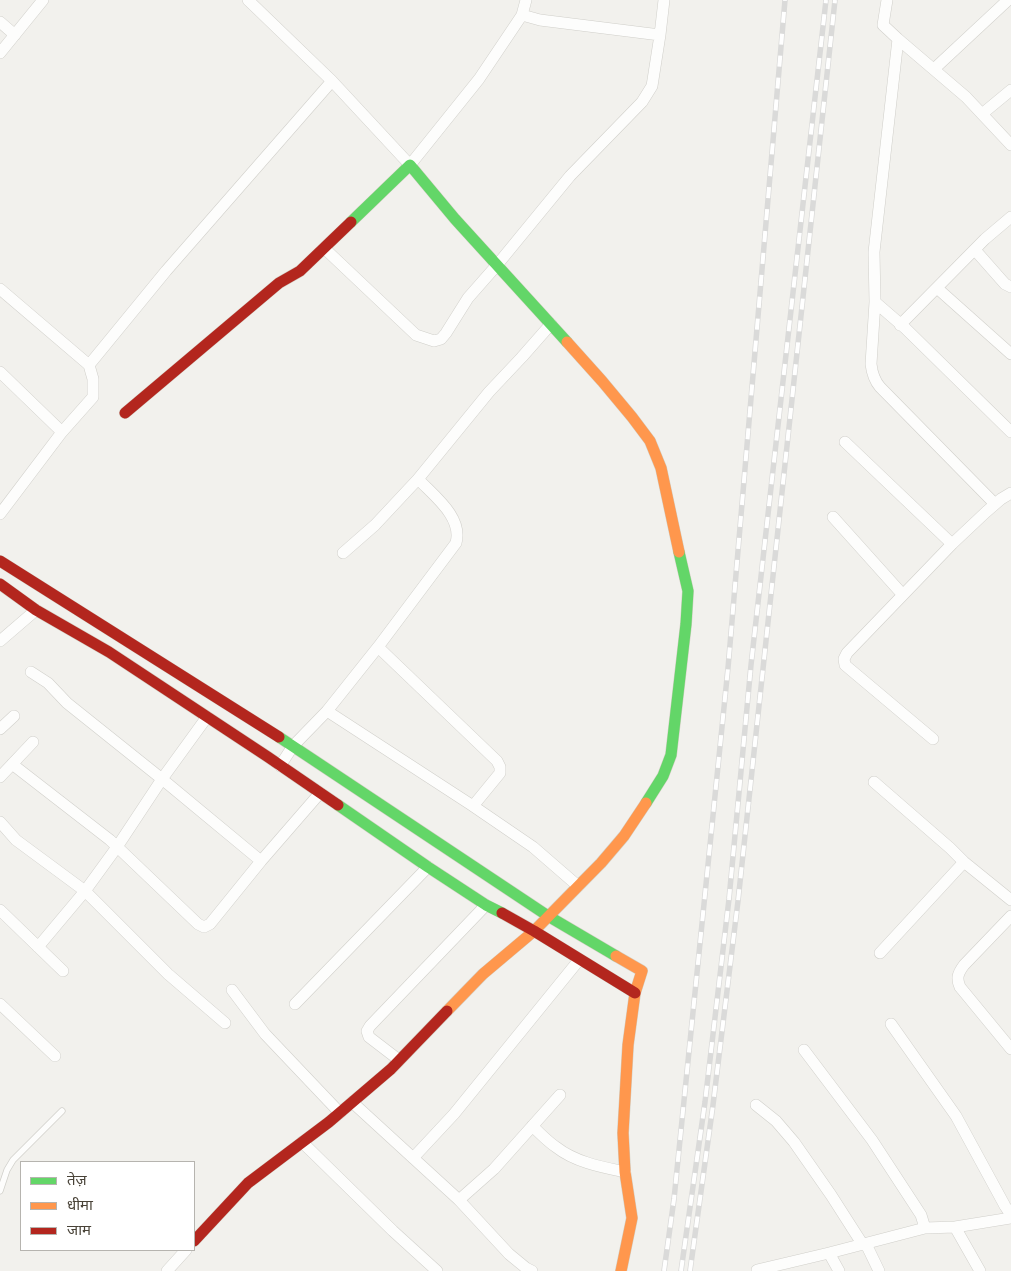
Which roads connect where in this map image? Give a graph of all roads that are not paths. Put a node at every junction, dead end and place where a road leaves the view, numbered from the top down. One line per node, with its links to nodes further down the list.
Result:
1 (43, 0): 9 (street)
2 (248, 0): 14 (street)
3 (526, 0): 7 (street)
4 (664, 0): 10 (street)
5 (887, 0): 11 (street)
6 (1008, 0): 13 (street)
7 (522, 15): 10 (street); 18 (street)
8 (0, 22): 9 (street)
9 (15, 35): 12 (street)
10 (660, 35): 22 (street)
11 (898, 39): 13 (street); 26 (street)
12 (0, 53)
13 (934, 70): 16 (street)
14 (332, 80): 18 (street); 30 (street)
15 (1011, 90): 16 (street)
16 (982, 114): 17 (street)
17 (1011, 145)
18 (410, 165): 20 (street); 22 (street)
19 (1011, 217): 21 (street)
20 (324, 248): 22 (street); 32 (street)
21 (974, 250): 23 (street); 24 (street)
22 (497, 265): 27 (street)
23 (1011, 287)
24 (937, 288): 28 (street); 29 (street)
25 (0, 289): 30 (street)
26 (875, 302): 28 (street); 38 (street)
27 (551, 324): 36 (street); 69 (street)
28 (900, 325): 34 (street)
29 (1011, 354)
30 (89, 365): 33 (street)
31 (0, 372): 33 (street)
32 (125, 413)
33 (62, 432): 39 (street)
34 (1011, 432)
35 (845, 442): 41 (street)
36 (418, 479): 42 (street); 48 (street)
37 (1011, 493): 38 (street)
38 (995, 504): 41 (street)
39 (0, 514)
40 (833, 517): 45 (street)
41 (952, 544): 45 (street)
42 (344, 554)
43 (0, 561): 56 (street)
44 (0, 584): 46 (street)
45 (903, 595): 54 (street)
46 (36, 610): 47 (street); 52 (street)
47 (0, 641)
48 (378, 647): 50 (street); 63 (street)
49 (30, 672): 60 (street)
50 (327, 711): 56 (street); 63 (street)
51 (14, 716): 53 (street)
52 (207, 717): 58 (street); 60 (street)
53 (0, 729)
54 (933, 739)
55 (33, 742): 57 (street)
56 (293, 746): 58 (street); 74 (street)
57 (12, 764): 59 (street); 65 (street)
58 (280, 766): 62 (street)
59 (0, 777)
60 (162, 779): 65 (street); 66 (street)
61 (874, 782): 67 (street)
62 (320, 793): 66 (street); 68 (street)
63 (473, 806): 69 (street)
64 (0, 822): 70 (street)
65 (117, 847): 66 (street); 70 (street)
66 (261, 861)
67 (964, 862): 71 (street); 78 (street)
68 (428, 867): 72 (street); 84 (street)
69 (578, 886): 74 (street)
70 (85, 891): 77 (street); 85 (street)
71 (1011, 900)
72 (486, 905): 76 (street); 90 (street)
73 (0, 910): 77 (street)
74 (548, 916): 76 (street); 82 (street)
75 (1011, 916): 87 (street)
76 (534, 932): 79 (street); 90 (street)
77 (38, 947): 80 (street)
78 (880, 953)
79 (579, 960): 82 (street); 98 (street)
80 (63, 971)
81 (232, 990): 95 (street)
82 (635, 993): 99 (street)
83 (0, 1004): 89 (street)
84 (295, 1004)
85 (225, 1023)
86 (891, 1024): 102 (street)
87 (1011, 1049)
88 (804, 1050): 104 (street)
89 (54, 1056)
90 (399, 1060): 92 (street)
91 (560, 1094): 96 (street)
92 (352, 1102): 95 (street); 98 (street)
93 (756, 1105): 106 (street)
94 (62, 1111): 100 (lane)
95 (340, 1112): 97 (street)
96 (532, 1126): 99 (street); 101 (street)
97 (302, 1142): 105 (street); 111 (street)
98 (413, 1158): 101 (street)
99 (625, 1172): 113 (street)
100 (0, 1191)
101 (459, 1200): 112 (street)
102 (1011, 1216): 103 (street)
103 (955, 1227): 104 (street); 116 (street)
104 (925, 1228): 106 (street)
105 (195, 1240)
106 (864, 1244): 108 (street); 115 (street)
107 (185, 1251): 110 (street)
108 (830, 1253): 109 (street); 114 (street)
109 (757, 1270)
110 (167, 1271)
111 (437, 1271)
112 (532, 1271)
113 (621, 1271)
114 (839, 1271)
115 (879, 1271)
116 (980, 1271)

